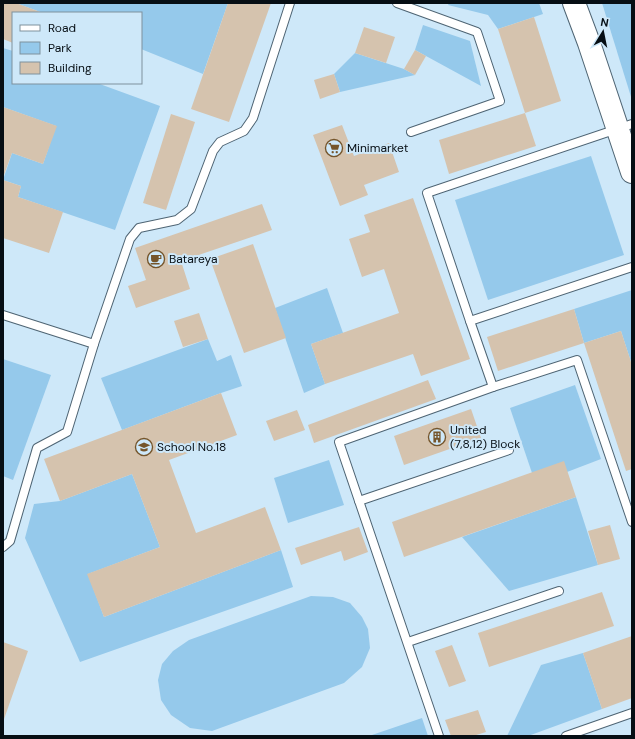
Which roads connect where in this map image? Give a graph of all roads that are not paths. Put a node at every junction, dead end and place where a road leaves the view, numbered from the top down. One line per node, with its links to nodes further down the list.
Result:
1 (290, 3): 10 (lane)
2 (397, 3): 5 (lane)
3 (574, 3): 4 (main road)
4 (624, 126): 6 (main road); 9 (lane)
5 (411, 132)
6 (632, 172)
7 (632, 267): 9 (lane)
8 (3, 315): 10 (lane)
9 (470, 321): 11 (lane)
10 (94, 344): 15 (lane)
11 (493, 387): 13 (lane); 14 (lane)
12 (509, 450): 13 (lane)
13 (359, 502): 17 (lane)
14 (632, 522)
15 (3, 547)
16 (559, 591): 17 (lane)
17 (408, 642): 19 (lane)
18 (632, 713): 20 (lane)
19 (439, 736)
20 (566, 736)

